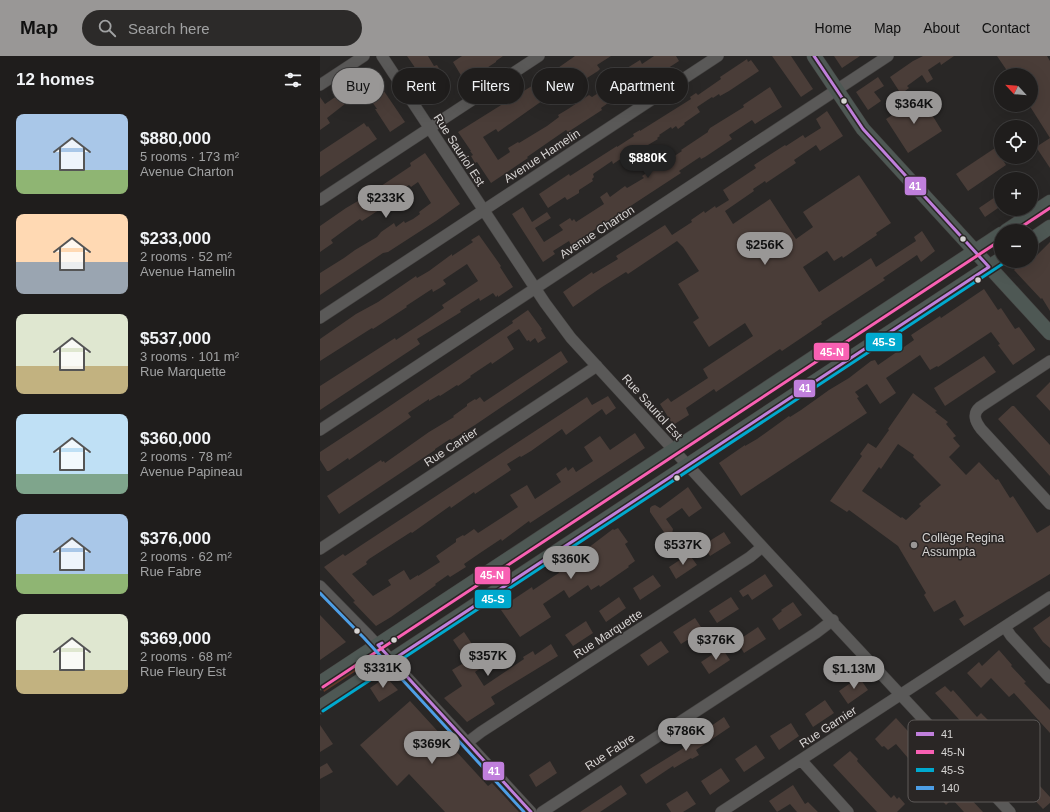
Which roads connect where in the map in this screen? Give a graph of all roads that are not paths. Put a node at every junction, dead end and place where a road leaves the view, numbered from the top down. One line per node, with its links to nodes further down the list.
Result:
1 (364, 56): 7 (street)
2 (382, 56): 9 (street, Rue Sauriol Est)
3 (539, 56): 9 (street)
4 (718, 56): 12 (street, Avenue Hamelin)
5 (814, 56): 8 (main road)
6 (888, 56): 8 (street, Avenue Charton)
7 (320, 85)
8 (836, 90): 17 (main road); 20 (street, Avenue Charton)
9 (430, 128): 10 (street); 12 (street, Rue Sauriol Est)
10 (320, 200)
11 (1050, 202): 13 (main road)
12 (483, 210): 20 (street, Rue Sauriol Est); 21 (street, Avenue Hamelin)
13 (1017, 224)
14 (1050, 227): 15 (main road)
15 (1038, 235)
16 (994, 239): 17 (main road)
17 (975, 252): 19 (main road); 26 (main road)
18 (994, 264): 19 (main road)
19 (989, 267): 22 (main road); 27 (main road)
20 (536, 288): 24 (street, Rue Sauriol Est); 25 (street, Avenue Charton)
21 (320, 318)
22 (1050, 334)
23 (1050, 361): 28 (street)
24 (597, 366): 26 (street, Rue Sauriol Est); 30 (street, Rue Cartier)
25 (320, 430)
26 (674, 450): 27 (street, Rue Sauriol Est); 35 (main road)
27 (688, 465): 29 (street, Rue Sauriol Est); 36 (main road)
28 (1050, 504)
29 (762, 546): 33 (street, Rue Sauriol Est); 42 (street, Rue Marquette)
30 (320, 549)
31 (320, 586): 35 (street)
32 (1050, 597): 34 (street, Rue Garnier)
33 (832, 620): 39 (street, Rue Sauriol Est); 46 (street, Rue Fabre)
34 (1005, 627): 37 (street); 39 (street, Rue Garnier)
35 (378, 646): 36 (street); 38 (main road)
36 (391, 661): 40 (main road); 42 (street)
37 (1050, 678)
38 (320, 683)
39 (901, 694): 41 (street, Rue Sauriol Est); 43 (street, Rue Garnier)
40 (320, 707)
41 (925, 720)
42 (468, 742): 45 (street)
43 (801, 760): 47 (street, Rue Garnier); 48 (street)
44 (1001, 802): 49 (street, Rue Sauriol Est)
45 (531, 812)
46 (542, 812)
47 (721, 812)
48 (848, 812)
49 (1010, 812)

